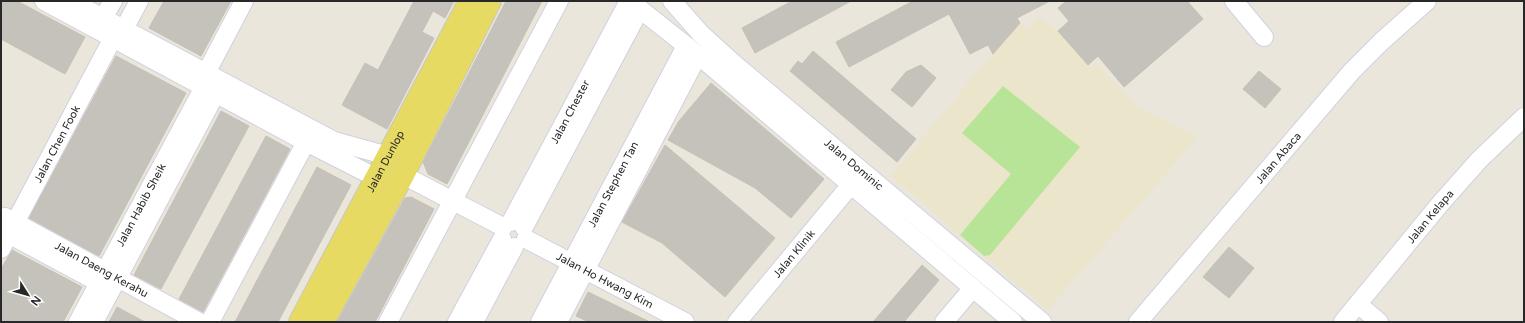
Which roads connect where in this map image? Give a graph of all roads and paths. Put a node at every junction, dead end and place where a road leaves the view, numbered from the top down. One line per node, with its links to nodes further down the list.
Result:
1 (44, 1): 14 (street)
2 (71, 1): 14 (street)
3 (113, 1): 14 (street)
4 (139, 1): 14 (street)
5 (244, 1): 18 (street, Jalan Habib Sheik)
6 (470, 1): 23 (main road, Jalan Dunlop)
7 (490, 1): 21 (main road, Jalan Dunlop)
8 (559, 1): 27 (street)
9 (663, 1): 13 (street)
10 (672, 1): 15 (street, Jalan Dominic)
11 (1234, 1): 16 (street)
12 (1427, 1): 51 (street, Jalan Abaca)
13 (634, 4): 17 (street, Jalan Dominic); 29 (street, Jalan Chester)
14 (111, 30): 18 (street); 28 (street, Jalan Chen Fook)
15 (701, 34): 17 (street); 26 (street, Jalan Dominic)
16 (1264, 37)
17 (686, 46): 26 (street, Jalan Dominic); 30 (street, Jalan Stephen Tan)
18 (209, 85): 20 (street); 22 (street); 31 (street, Jalan Habib Sheik)
19 (1524, 117): 33 (street, Jalan Kelapa)
20 (306, 142): 22 (street); 38 (street)
21 (419, 142): 24 (main road, Jalan Dunlop); 25 (main road)
22 (325, 145): 23 (street); 25 (street)
23 (388, 156): 25 (main road, Jalan Dunlop)
24 (403, 175): 27 (street, Jalan Ho Hwang Kim); 40 (main road, Jalan Dunlop)
25 (376, 178): 39 (main road, Jalan Dunlop)
26 (857, 178): 32 (street, Jalan Dominic); 47 (street, Jalan Klinik); 50 (street, Jalan Dominic)
27 (452, 201): 29 (street, Jalan Ho Hwang Kim); 41 (street)
28 (5, 229): 31 (street, Jalan Daeng Kerahu)
29 (513, 234): 30 (street, Jalan Ho Hwang Kim); 42 (street, Jalan Chester); 43 (street, Jalan Chester)
30 (578, 266): 44 (street, Jalan Stephen Tan); 45 (street, Jalan Stephen Tan); 46 (street, Jalan Ho Hwang Kim)
31 (108, 280): 34 (street, Jalan Habib Sheik); 35 (street, Jalan Habib Sheik); 36 (street, Jalan Daeng Kerahu); 37 (street, Jalan Daeng Kerahu)
32 (973, 288): 48 (street); 49 (street, Jalan Dominic)
33 (1358, 304): 52 (street, Jalan Kelapa); 53 (street)
34 (78, 322)
35 (94, 322)
36 (173, 322)
37 (199, 322)
38 (210, 322)
39 (300, 322)
40 (323, 322)
41 (388, 322)
42 (457, 322)
43 (474, 322)
44 (540, 322)
45 (558, 322)
46 (685, 322)
47 (737, 322)
48 (944, 322)
49 (1013, 322)
50 (1042, 322)
51 (1138, 322)
52 (1343, 322)
53 (1379, 322)

